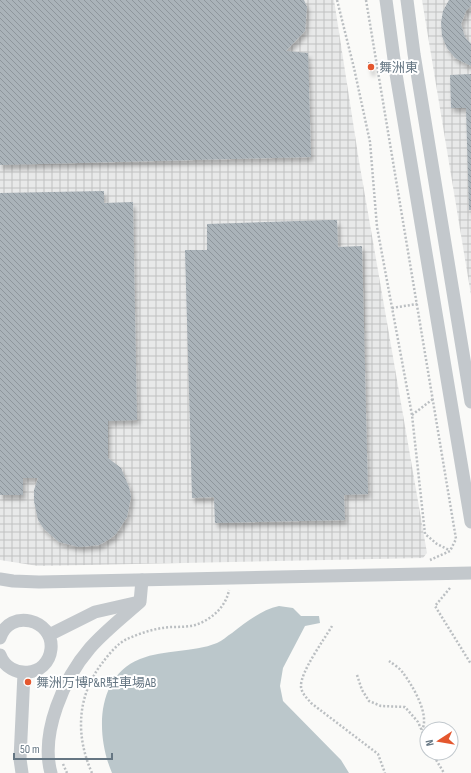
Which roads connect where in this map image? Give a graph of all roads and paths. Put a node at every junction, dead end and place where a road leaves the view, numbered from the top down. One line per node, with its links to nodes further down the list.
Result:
1 (337, 0): 6 (path)
2 (366, 0): 5 (path)
3 (386, 0): 10 (street)
4 (407, 0): 8 (street)
5 (417, 304): 6 (path); 7 (path)
6 (392, 308): 9 (path)
7 (433, 399): 9 (path); 9 (path)
8 (471, 402)
9 (412, 415)
10 (471, 522)
11 (471, 573): 13 (street)
12 (0, 579): 13 (street)
13 (142, 580): 16 (street)
14 (450, 588): 22 (path)
15 (229, 590): 30 (path)
16 (140, 602): 19 (street); 29 (street)
17 (332, 626): 31 (path)
18 (0, 635): 19 (street)
19 (49, 635): 23 (street)
20 (0, 655): 23 (street)
21 (389, 661): 25 (path)
22 (471, 664)
23 (24, 673): 28 (street)
24 (357, 675): 26 (path)
25 (426, 721)
26 (419, 724)
27 (437, 761): 32 (path)
28 (22, 773)
29 (51, 773)
30 (92, 773)
31 (386, 773)
32 (444, 773)

